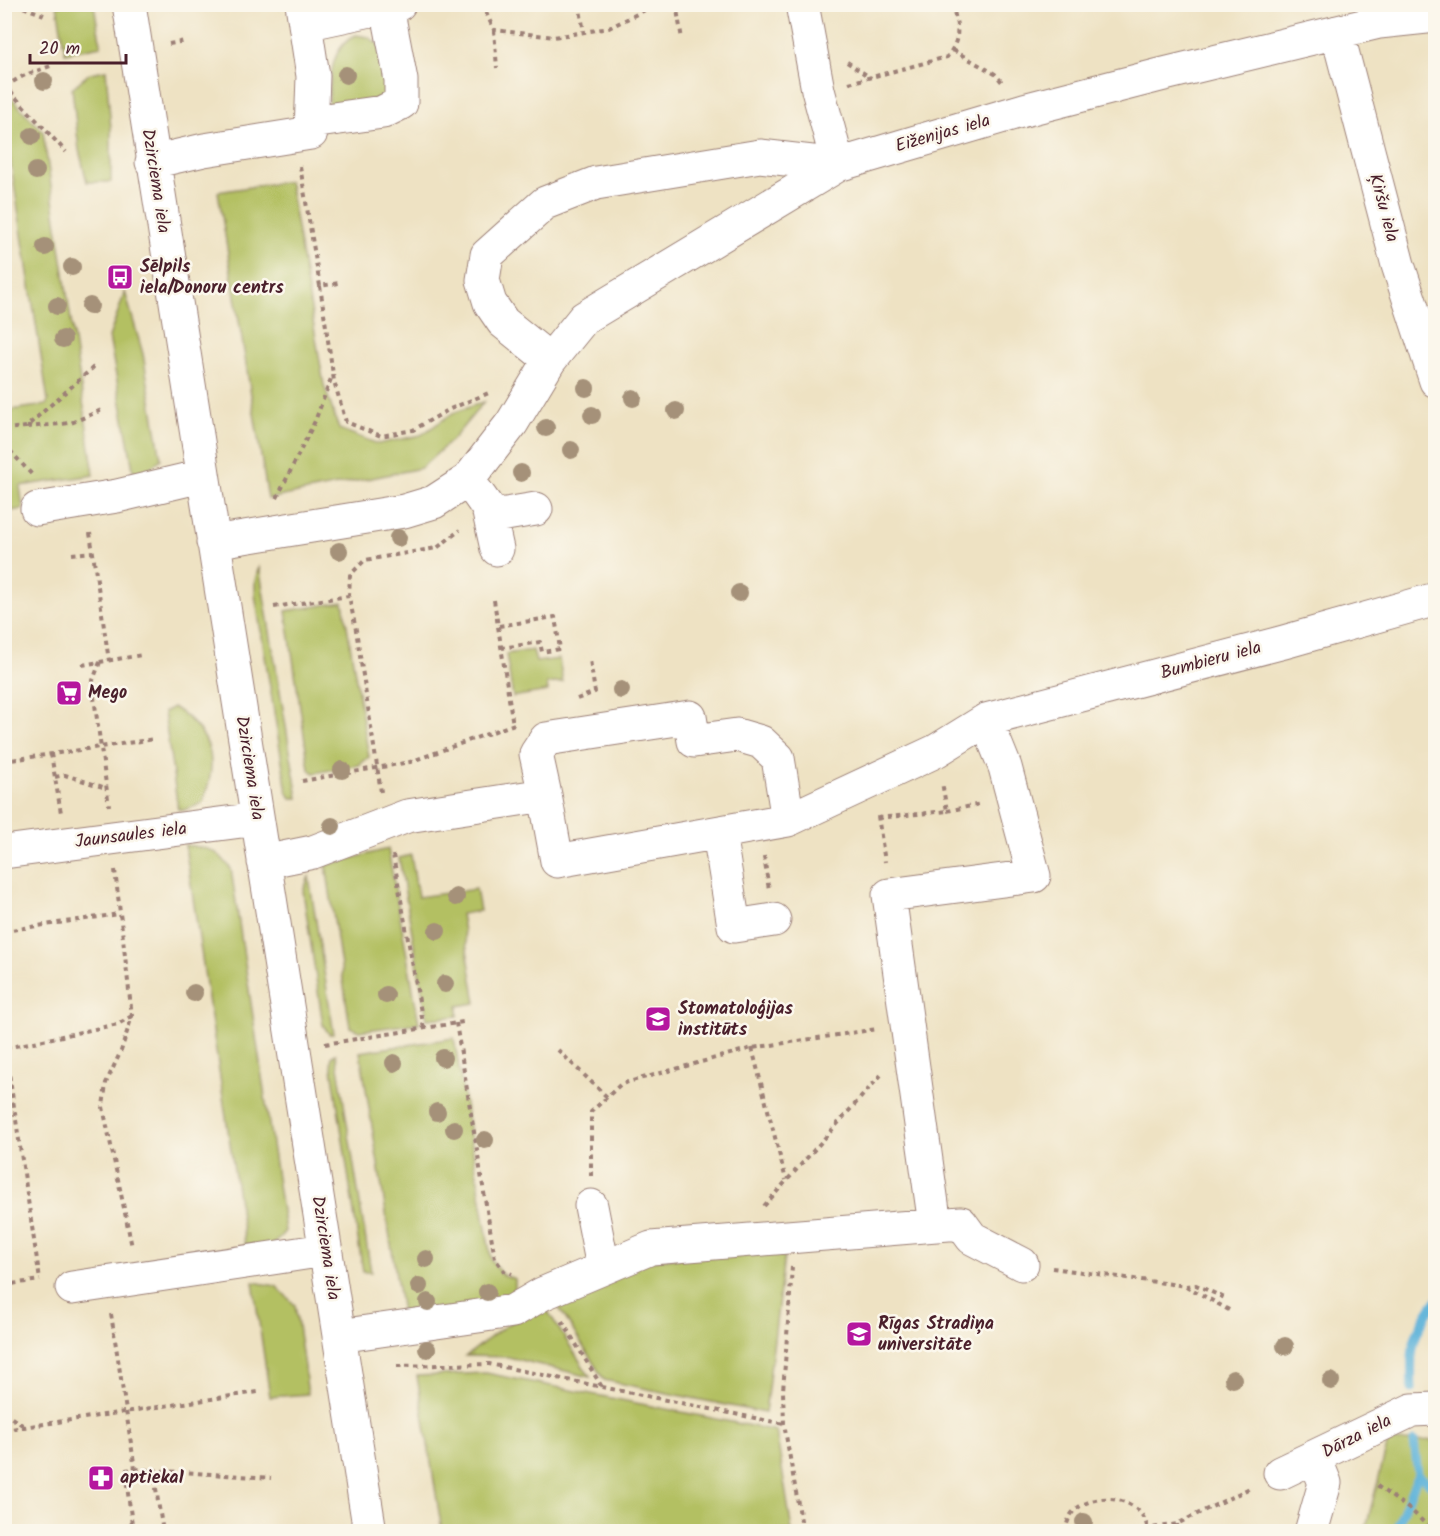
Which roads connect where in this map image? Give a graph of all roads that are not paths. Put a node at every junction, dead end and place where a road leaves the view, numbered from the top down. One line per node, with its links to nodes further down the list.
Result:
1 (129, 4): 8 (street, Dzirciema iela)
2 (802, 4): 9 (street)
3 (393, 6): 4 (street); 7 (street)
4 (304, 14): 7 (street)
5 (1436, 16): 6 (street, Eiženijas iela)
6 (1337, 32): 9 (street, Eiženijas iela); 11 (street, Ķiršu iela)
7 (303, 129): 8 (street)
8 (152, 162): 12 (street, Dzirciema iela)
9 (838, 165): 10 (street, Eiženijas iela); 10 (street)
10 (550, 360): 13 (street, Eiženijas iela)
11 (1436, 381)
12 (202, 476): 15 (street); 17 (street, Dzirciema iela)
13 (468, 480): 14 (street); 17 (street, Eiženijas iela)
14 (488, 508): 16 (street); 18 (street)
15 (37, 509)
16 (536, 509)
17 (213, 542): 22 (street, Dzirciema iela)
18 (496, 549)
19 (1436, 599): 20 (street, Bumbieru iela)
20 (986, 720): 23 (street, Bumbieru iela); 29 (street)
21 (545, 795): 23 (street); 24 (street, Bumbieru iela); 26 (street)
22 (257, 819): 25 (street, Jaunsaules iela); 26 (street, Dzirciema iela)
23 (774, 823): 24 (street, Bumbieru iela)
24 (719, 833): 27 (street)
25 (4, 852)
26 (264, 862): 30 (street, Dzirciema iela)
27 (774, 920)
28 (591, 1206): 32 (street)
29 (935, 1225): 31 (street); 32 (street)
30 (325, 1250): 33 (street); 34 (street, Dzirciema iela)
31 (1022, 1264)
32 (603, 1267): 34 (street)
33 (72, 1288)
34 (339, 1336): 38 (street, Dzirciema iela)
35 (1436, 1409): 36 (street, Dārza iela)
36 (1315, 1458): 37 (street, Dārza iela); 39 (street)
37 (1280, 1473)
38 (370, 1532)
39 (1311, 1532)

